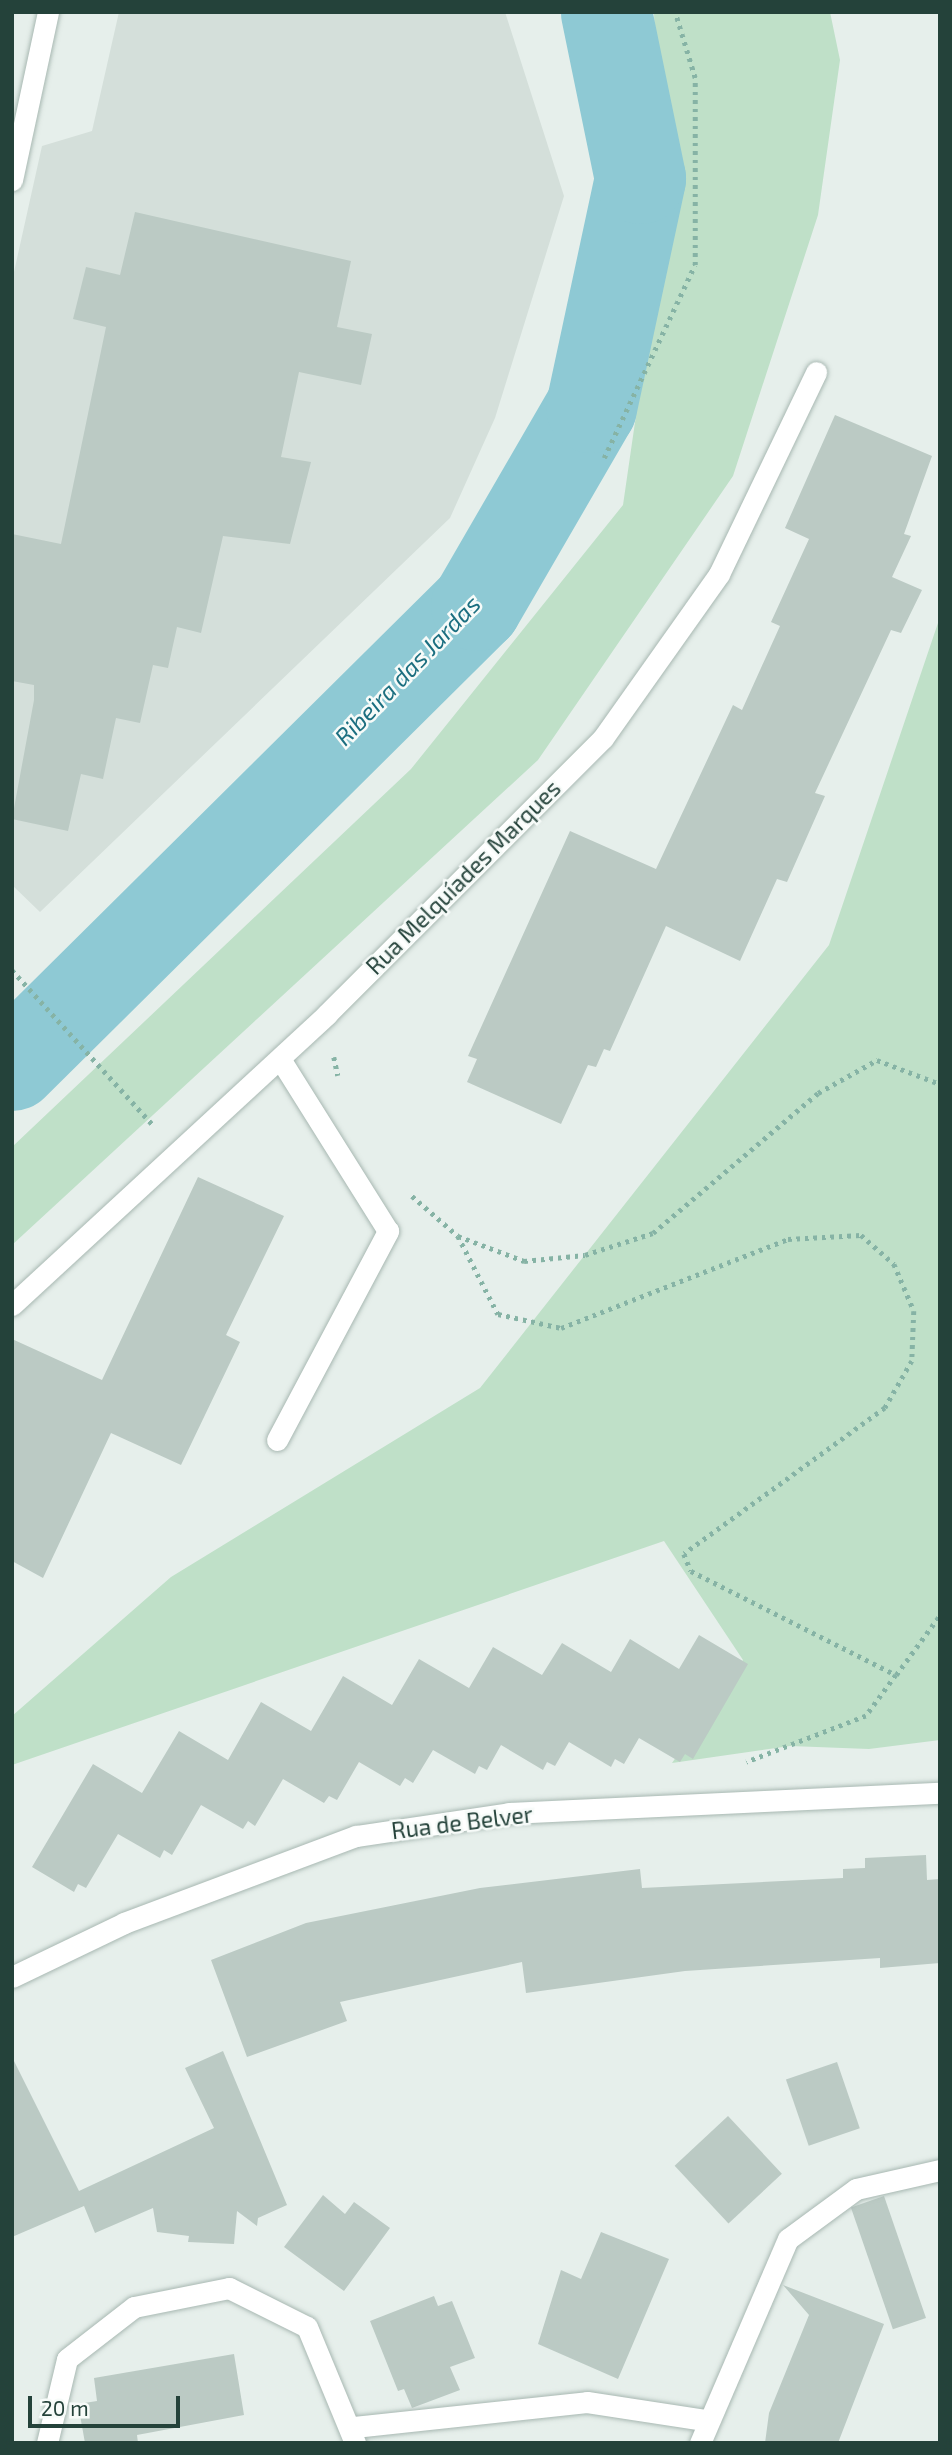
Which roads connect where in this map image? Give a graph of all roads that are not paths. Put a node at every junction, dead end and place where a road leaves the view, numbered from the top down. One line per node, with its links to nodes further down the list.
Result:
1 (48, 12): 2 (street)
2 (12, 180)
3 (816, 372): 4 (street, Rua Melquíades Marques)
4 (280, 1059): 5 (street, Rua Melquíades Marques); 6 (street)
5 (12, 1306)
6 (277, 1440)
7 (940, 1793): 8 (street, Rua de Belver)
8 (12, 1977)
9 (940, 2170): 10 (street)
10 (705, 2420): 11 (street); 13 (street)
11 (355, 2435): 12 (street)
12 (47, 2443)
13 (700, 2443)

